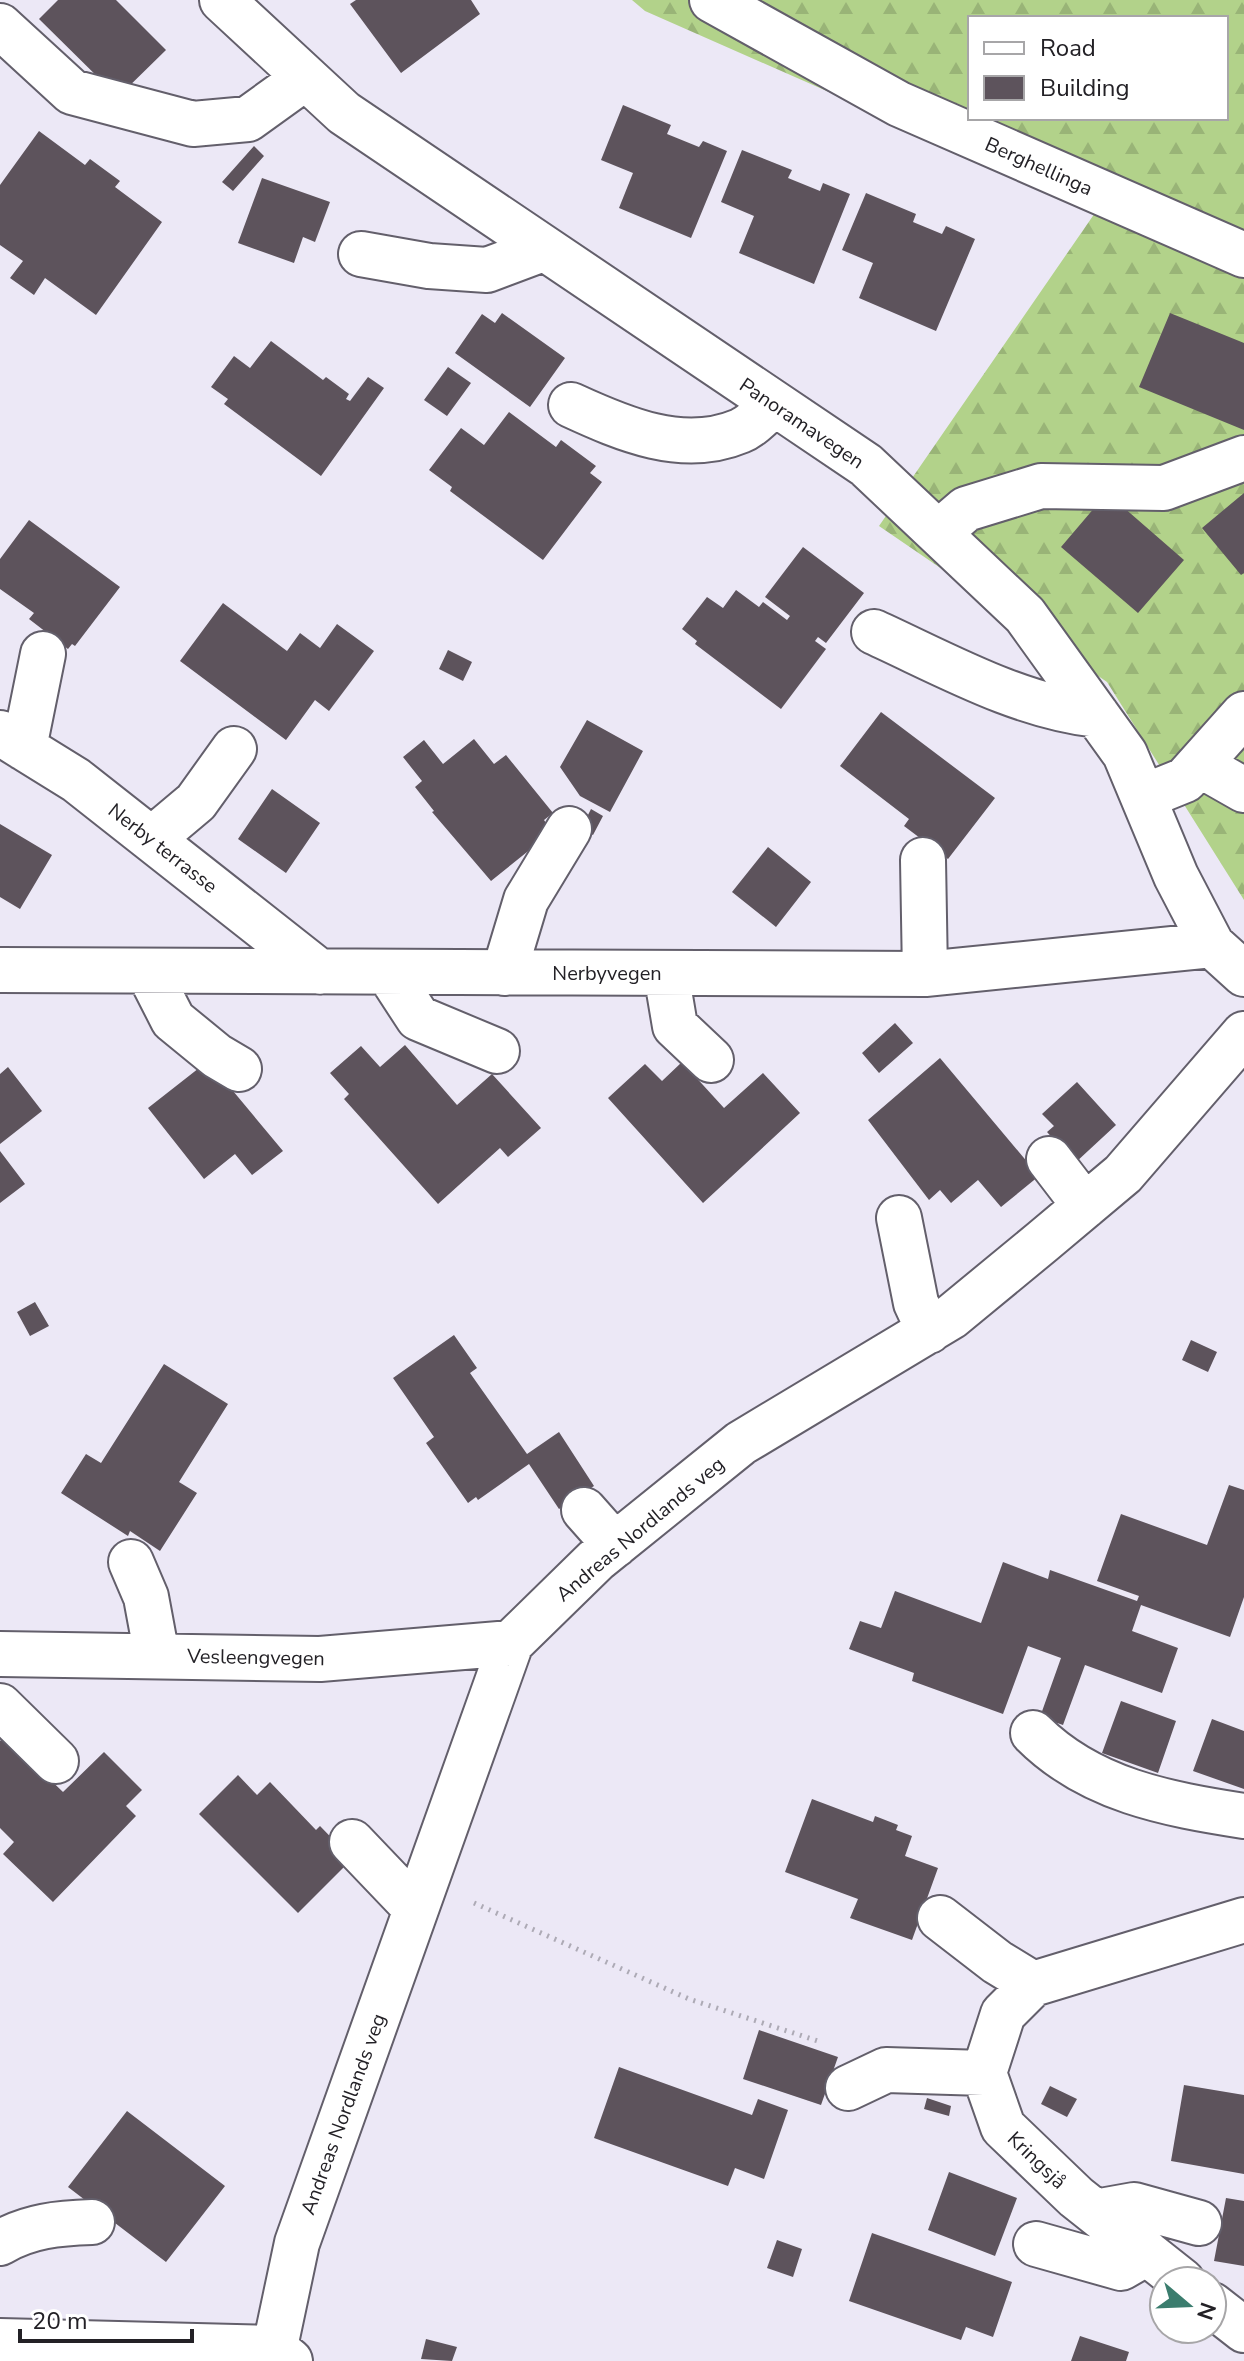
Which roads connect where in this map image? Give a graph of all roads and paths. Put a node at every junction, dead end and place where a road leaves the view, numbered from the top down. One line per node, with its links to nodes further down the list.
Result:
1 (222, 0): 4 (street, Panoramavegen)
2 (712, 0): 7 (street, Berghellinga)
3 (0, 26): 4 (street)
4 (305, 78): 5 (street, Panoramavegen)
5 (543, 249): 6 (street); 8 (street, Panoramavegen)
6 (361, 254)
7 (1244, 255)
8 (774, 404): 9 (street); 11 (street, Panoramavegen)
9 (571, 405)
10 (1244, 458): 11 (street)
11 (938, 533): 14 (street, Panoramavegen)
12 (874, 632): 14 (street)
13 (43, 654): 16 (street)
14 (1097, 715): 20 (street, Panoramavegen)
15 (1241, 723): 18 (street)
16 (12, 740): 22 (street, Nerby terrasse)
17 (234, 749): 22 (street)
18 (1200, 765): 19 (street); 20 (street)
19 (1244, 790)
20 (1143, 797): 24 (street, Panoramavegen)
21 (569, 829): 29 (street)
22 (152, 839): 27 (street, Nerby terrasse)
23 (923, 860): 31 (street)
24 (1212, 945): 31 (street, Nerbyvegen); 32 (street, Panoramavegen)
25 (0, 970): 26 (street, Nerbyvegen)
26 (148, 971): 27 (street, Nerbyvegen); 36 (street)
27 (320, 972): 28 (street, Nerbyvegen)
28 (388, 972): 29 (street, Nerbyvegen); 34 (street)
29 (504, 973): 30 (street, Nerbyvegen)
30 (666, 973): 31 (street, Nerbyvegen); 35 (street)
31 (925, 974)
32 (1244, 974)
33 (1244, 1034): 38 (street, Andreas Nordlands veg)
34 (497, 1051)
35 (711, 1060)
36 (239, 1069)
37 (1049, 1159): 38 (street)
38 (1085, 1206): 40 (street, Andreas Nordlands veg)
39 (899, 1218): 40 (street)
40 (929, 1331): 42 (street, Andreas Nordlands veg)
41 (584, 1510): 42 (street)
42 (615, 1545): 44 (street, Andreas Nordlands veg)
43 (131, 1562): 46 (street)
44 (511, 1643): 46 (street, Vesleengvegen); 52 (street, Andreas Nordlands veg)
45 (0, 1654): 46 (street, Vesleengvegen)
46 (157, 1656)
47 (0, 1706): 49 (street)
48 (1033, 1733): 50 (street)
49 (56, 1761)
50 (1244, 1816)
51 (352, 1842): 52 (street)
52 (421, 1896): 57 (path); 68 (street, Andreas Nordlands veg)
53 (940, 1918): 55 (street)
54 (1244, 1920): 55 (street)
55 (1033, 1984): 56 (street)
56 (984, 2073): 57 (street); 58 (street, Kringsjå)
57 (867, 2079)
58 (1095, 2212): 60 (street); 63 (street, Kringsjå)
59 (92, 2222): 61 (street)
60 (1199, 2223)
61 (0, 2243)
62 (1036, 2244): 63 (street)
63 (1147, 2253): 64 (street, Kringsjå)
64 (1162, 2265)
65 (1228, 2318): 66 (street)
66 (1244, 2330)
67 (0, 2341): 68 (street)
68 (279, 2357)

